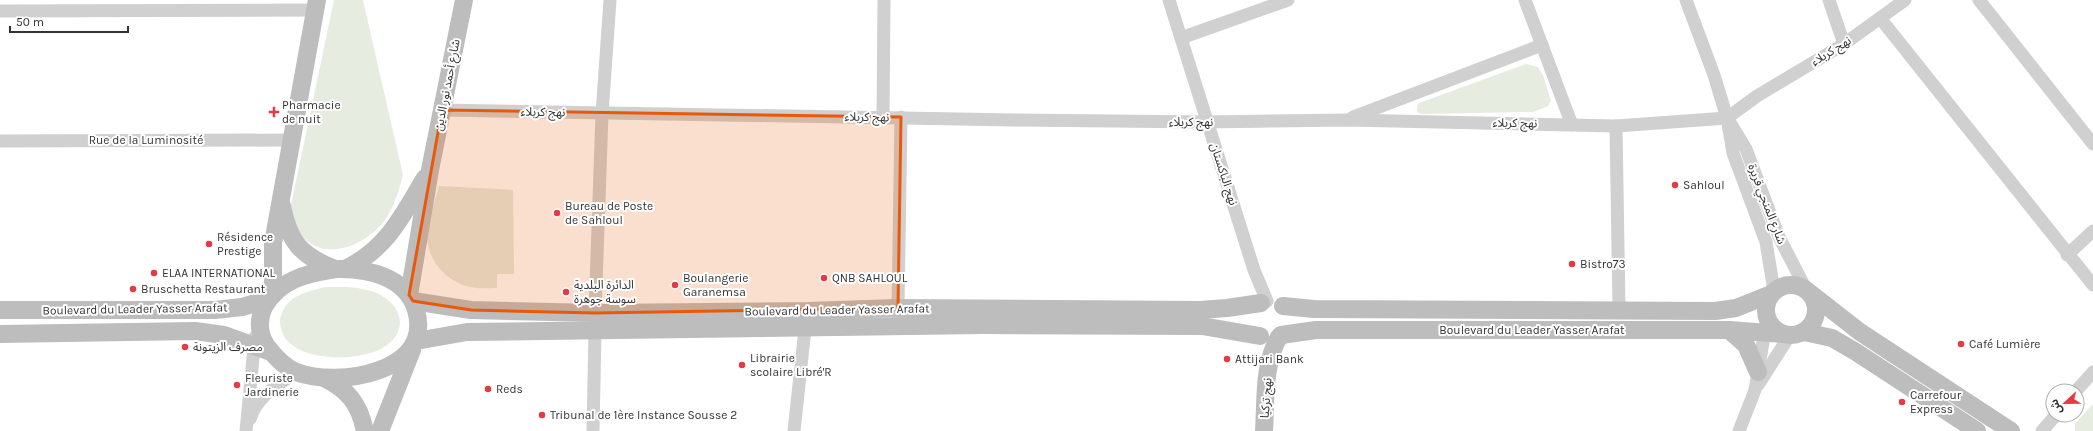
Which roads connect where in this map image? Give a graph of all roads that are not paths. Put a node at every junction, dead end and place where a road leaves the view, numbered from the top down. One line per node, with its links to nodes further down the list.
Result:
1 (464, 0): 17 (main road, شارع أحمد نور الدين)
2 (610, 0): 18 (street)
3 (884, 0): 19 (street)
4 (1169, 0): 14 (street, نهج الباكستان)
5 (1288, 0): 14 (street)
6 (1525, 0): 16 (street)
7 (1686, 0): 21 (street, شارع المنجي قريرة)
8 (1829, 0): 15 (street)
9 (1905, 0): 13 (street, نهج كربلاء)
10 (1978, 0): 28 (street)
11 (316, 5): 12 (street); 26 (main road)
12 (0, 10)
13 (1880, 18): 15 (street, نهج كربلاء); 32 (street)
14 (1181, 38): 23 (street, نهج الباكستان)
15 (1844, 44): 21 (street, نهج كربلاء)
16 (1542, 45): 22 (street); 24 (street)
17 (442, 110): 18 (street, نهج كربلاء); 29 (main road, شارع أحمد نور الدين)
18 (602, 114): 19 (street, نهج كربلاء); 43 (street)
19 (883, 117): 20 (street, نهج كربلاء)
20 (901, 117): 23 (street, نهج كربلاء); 40 (street)
21 (1727, 118): 25 (street, نهج كربلاء); 35 (street, شارع المنجي قريرة); 36 (street, شارع المنجي قريرة)
22 (1348, 120): 23 (street, نهج كربلاء); 24 (street, نهج كربلاء)
23 (1207, 122): 39 (street, نهج الباكستان)
24 (1572, 125): 25 (street, نهج كربلاء)
25 (1616, 126): 41 (street)
26 (292, 140): 27 (street, Rue de la Luminosité); 30 (main road)
27 (0, 141)
28 (2093, 144)
29 (430, 170): 33 (main road, شارع أحمد نور الدين); 38 (main road, شارع أحمد نور الدين)
30 (280, 195): 33 (main road); 37 (main road)
31 (2093, 232): 32 (street)
32 (2067, 254): 34 (street)
33 (340, 269): 37 (main road); 38 (main road)
34 (2093, 285)
35 (1772, 292): 36 (main road); 41 (main road, Boulevard du Leader Yasser Arafat); 45 (main road)
36 (1808, 292): 50 (main road); 70 (main road)
37 (271, 297): 42 (main road, Boulevard du Leader Yasser Arafat); 44 (main road)
38 (411, 298): 43 (main road, Boulevard du Leader Yasser Arafat); 52 (main road)
39 (1270, 303): 40 (main road, Boulevard du Leader Yasser Arafat); 41 (main road, Boulevard du Leader Yasser Arafat); 51 (main road); 51 (main road)
40 (898, 308): 43 (main road, Boulevard du Leader Yasser Arafat)
41 (1619, 309)
42 (0, 310)
43 (595, 312)
44 (260, 315): 53 (street); 54 (main road)
45 (1765, 325): 47 (main road, Boulevard du Leader Yasser Arafat); 50 (main road, Boulevard du Leader Yasser Arafat); 56 (street)
46 (805, 329): 48 (main road, Boulevard du Leader Yasser Arafat); 51 (main road, Boulevard du Leader Yasser Arafat); 66 (street)
47 (1729, 330): 51 (main road, Boulevard du Leader Yasser Arafat); 56 (main road)
48 (595, 331): 52 (main road, Boulevard du Leader Yasser Arafat); 65 (street)
49 (0, 334): 53 (main road, Boulevard du Leader Yasser Arafat)
50 (1792, 334): 60 (street); 69 (main road, Boulevard du Leader Yasser Arafat)
51 (1271, 337): 67 (main road, نهج تركيا)
52 (414, 344): 58 (main road); 64 (main road)
53 (253, 346): 54 (main road, Boulevard du Leader Yasser Arafat); 62 (street)
54 (272, 352): 55 (main road)
55 (297, 372): 58 (main road); 62 (street)
56 (1758, 372): 60 (street)
57 (2093, 372): 59 (street)
58 (323, 377): 63 (main road)
59 (2083, 383)
60 (1755, 390): 68 (street)
61 (2049, 423): 71 (street)
62 (246, 431)
63 (365, 431)
64 (380, 431)
65 (594, 431)
66 (794, 431)
67 (1264, 431)
68 (1739, 431)
69 (1978, 431)
70 (2011, 431)
71 (2042, 431)

